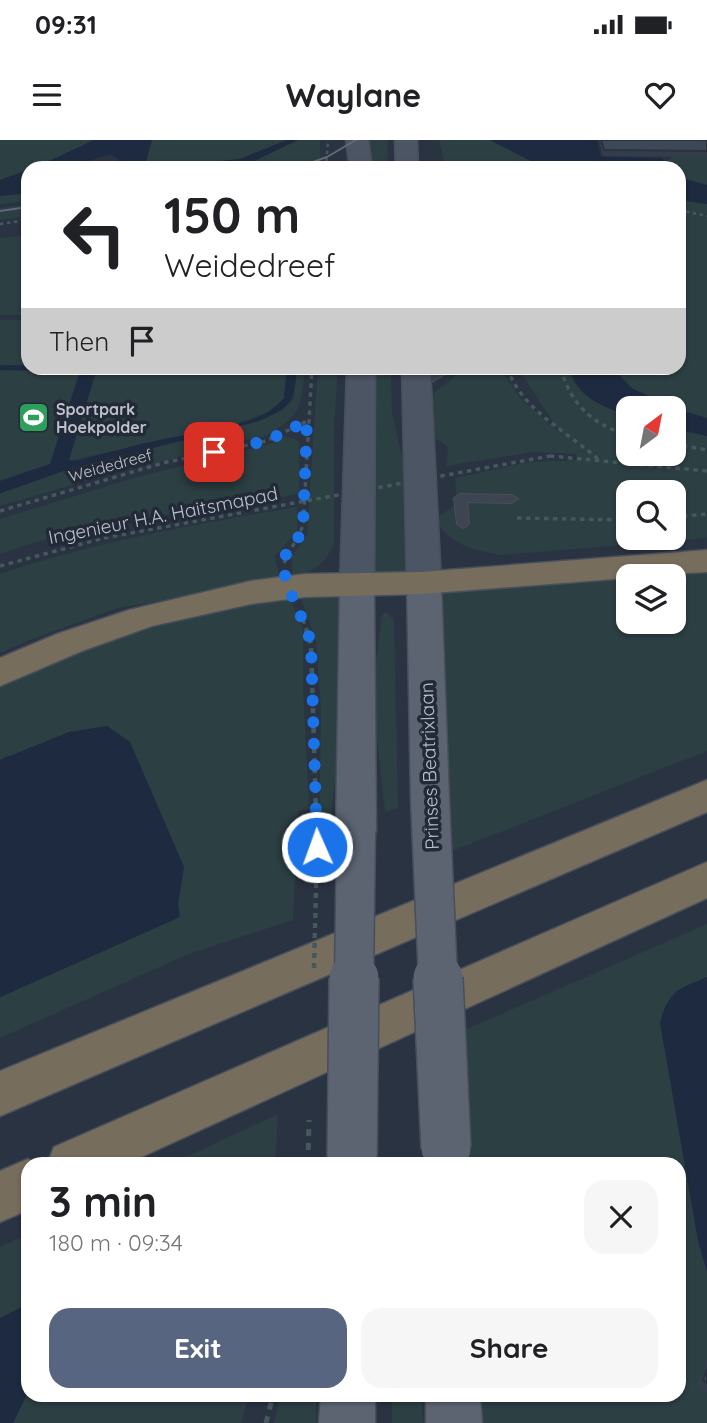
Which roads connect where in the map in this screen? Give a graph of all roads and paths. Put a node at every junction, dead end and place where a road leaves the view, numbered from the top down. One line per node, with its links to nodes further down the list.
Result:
1 (328, 140): 4 (path)
2 (357, 140): 5 (main road)
3 (406, 140): 6 (main road)
4 (326, 161)
5 (360, 161)
6 (407, 161)
7 (686, 212): 8 (path)
8 (707, 216)
9 (21, 221): 10 (path)
10 (0, 224)
11 (311, 375): 16 (path)
12 (361, 375): 32 (main road)
13 (510, 375): 20 (path)
14 (562, 375): 17 (path)
15 (416, 377): 31 (main road, Prinses Beatrixlaan)
16 (307, 421): 24 (path, Weidedreef); 33 (path)
17 (616, 429)
18 (686, 446): 19 (path)
19 (707, 450)
20 (598, 460): 21 (path, Ingenieur H.A. Haitsmapad); 30 (path, Ingenieur H.A. Haitsmapad, bridge)
21 (707, 471)
22 (512, 499): 23 (lane)
23 (461, 510): 27 (path); 28 (lane)
24 (0, 511)
25 (707, 514): 26 (path)
26 (686, 516)
27 (616, 520)
28 (463, 524)
29 (707, 561): 31 (highway)
30 (0, 566)
31 (424, 583): 32 (highway); 39 (main road, Prinses Beatrixlaan, bridge)
32 (358, 586): 33 (highway); 36 (main road)
33 (290, 587): 34 (highway); 36 (path)
34 (0, 673)
35 (707, 795): 38 (highway)
36 (336, 839): 41 (main road, bridge)
37 (707, 879): 40 (highway)
38 (0, 1094)
39 (446, 1156)
40 (87, 1157)
41 (352, 1157)
42 (21, 1187): 43 (highway)
43 (0, 1197)
44 (271, 1402): 47 (path)
45 (348, 1402): 48 (main road)
46 (453, 1402): 49 (main road)
47 (266, 1423)
48 (347, 1423)
49 (454, 1423)

